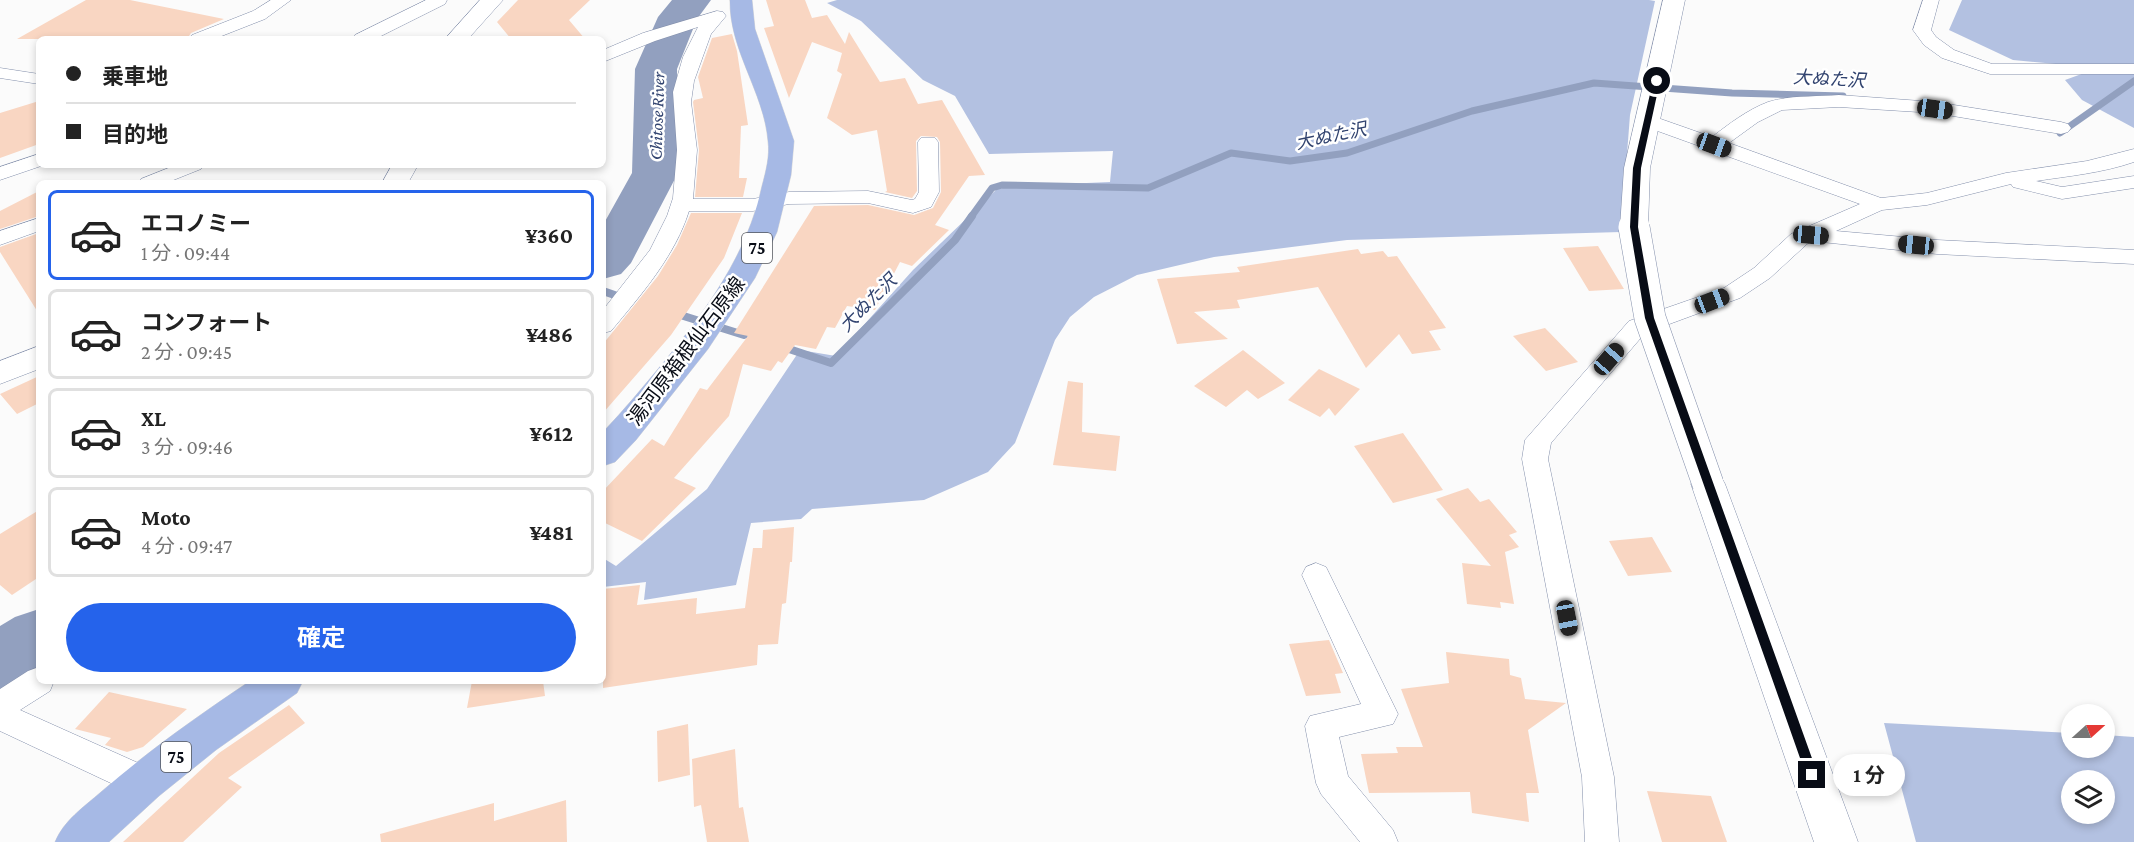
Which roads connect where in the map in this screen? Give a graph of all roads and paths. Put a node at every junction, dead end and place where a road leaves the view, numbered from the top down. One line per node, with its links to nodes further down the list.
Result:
1 (282, 0): 7 (street)
2 (440, 0): 8 (street)
3 (492, 0): 9 (street)
4 (1674, 0): 14 (street)
5 (1931, 0): 11 (street)
6 (724, 12): 10 (street); 25 (main road, 湯河原箱根仙石原線 / 75); 27 (street)
7 (206, 36)
8 (367, 36)
9 (459, 36)
10 (606, 56)
11 (2134, 69)
12 (0, 73): 13 (street)
13 (36, 79)
14 (1648, 121): 17 (street); 45 (street, bridge)
15 (2061, 128): 17 (street)
16 (928, 141): 25 (street)
17 (1714, 145): 26 (street)
18 (2134, 155): 22 (street)
19 (36, 161): 21 (street)
20 (186, 168): 23 (street)
21 (0, 174)
22 (2005, 179): 24 (street); 26 (street)
23 (156, 180)
24 (2134, 182)
25 (774, 201): 27 (street); 35 (main road, 湯河原箱根仙石原線 / 75)
26 (1879, 204): 29 (street)
27 (681, 205): 32 (street)
28 (36, 225): 30 (street)
29 (1811, 235): 31 (street); 44 (street)
30 (0, 238)
31 (2134, 257)
32 (606, 322)
33 (36, 358): 34 (street)
34 (0, 373)
35 (606, 450)
36 (1316, 575): 43 (street)
37 (36, 683): 39 (street)
38 (279, 684): 41 (main road, 75)
39 (0, 706)
40 (0, 716): 41 (street)
41 (144, 782): 42 (main road, 75)
42 (77, 842)
43 (1381, 842)
44 (1602, 842)
45 (1836, 842)

